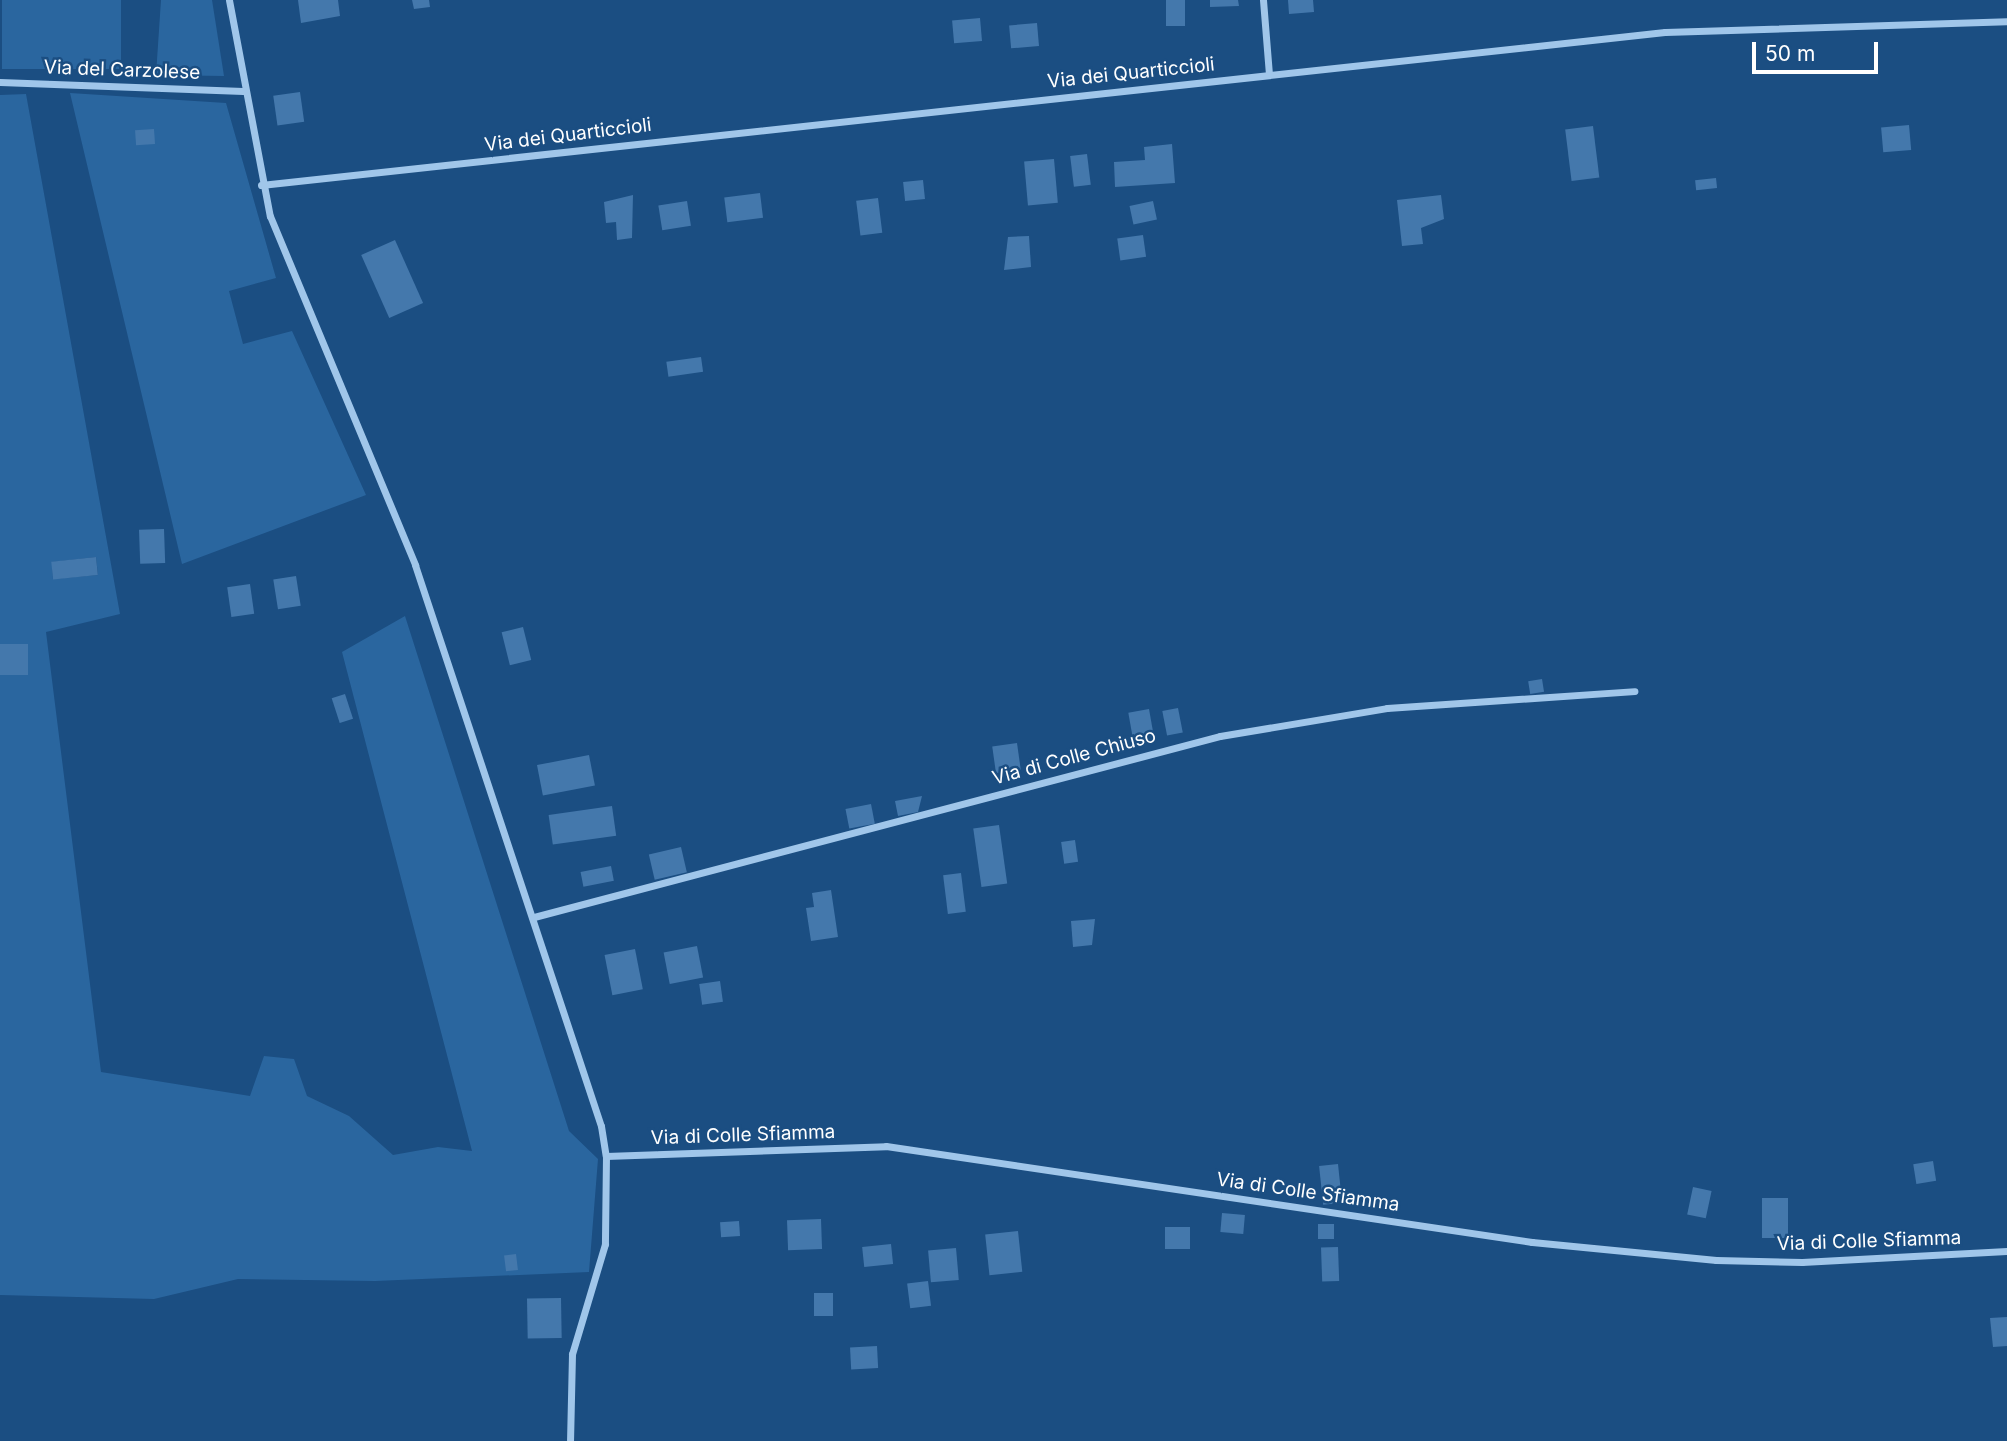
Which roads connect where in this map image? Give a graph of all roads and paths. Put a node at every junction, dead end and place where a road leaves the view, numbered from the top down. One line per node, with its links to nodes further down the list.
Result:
1 (229, 0): 6 (street)
2 (1263, 0): 4 (street)
3 (2007, 21): 4 (street, Via dei Quarticcioli)
4 (1269, 74): 7 (street, Via dei Quarticcioli)
5 (0, 82): 6 (street, Via del Carzolese)
6 (243, 91): 7 (street)
7 (261, 185): 9 (street)
8 (1633, 691): 9 (street, Via di Colle Chiuso)
9 (534, 916): 10 (street)
10 (607, 1156): 11 (street, Via di Colle Sfiamma); 12 (street)
11 (2007, 1251)
12 (570, 1441)

